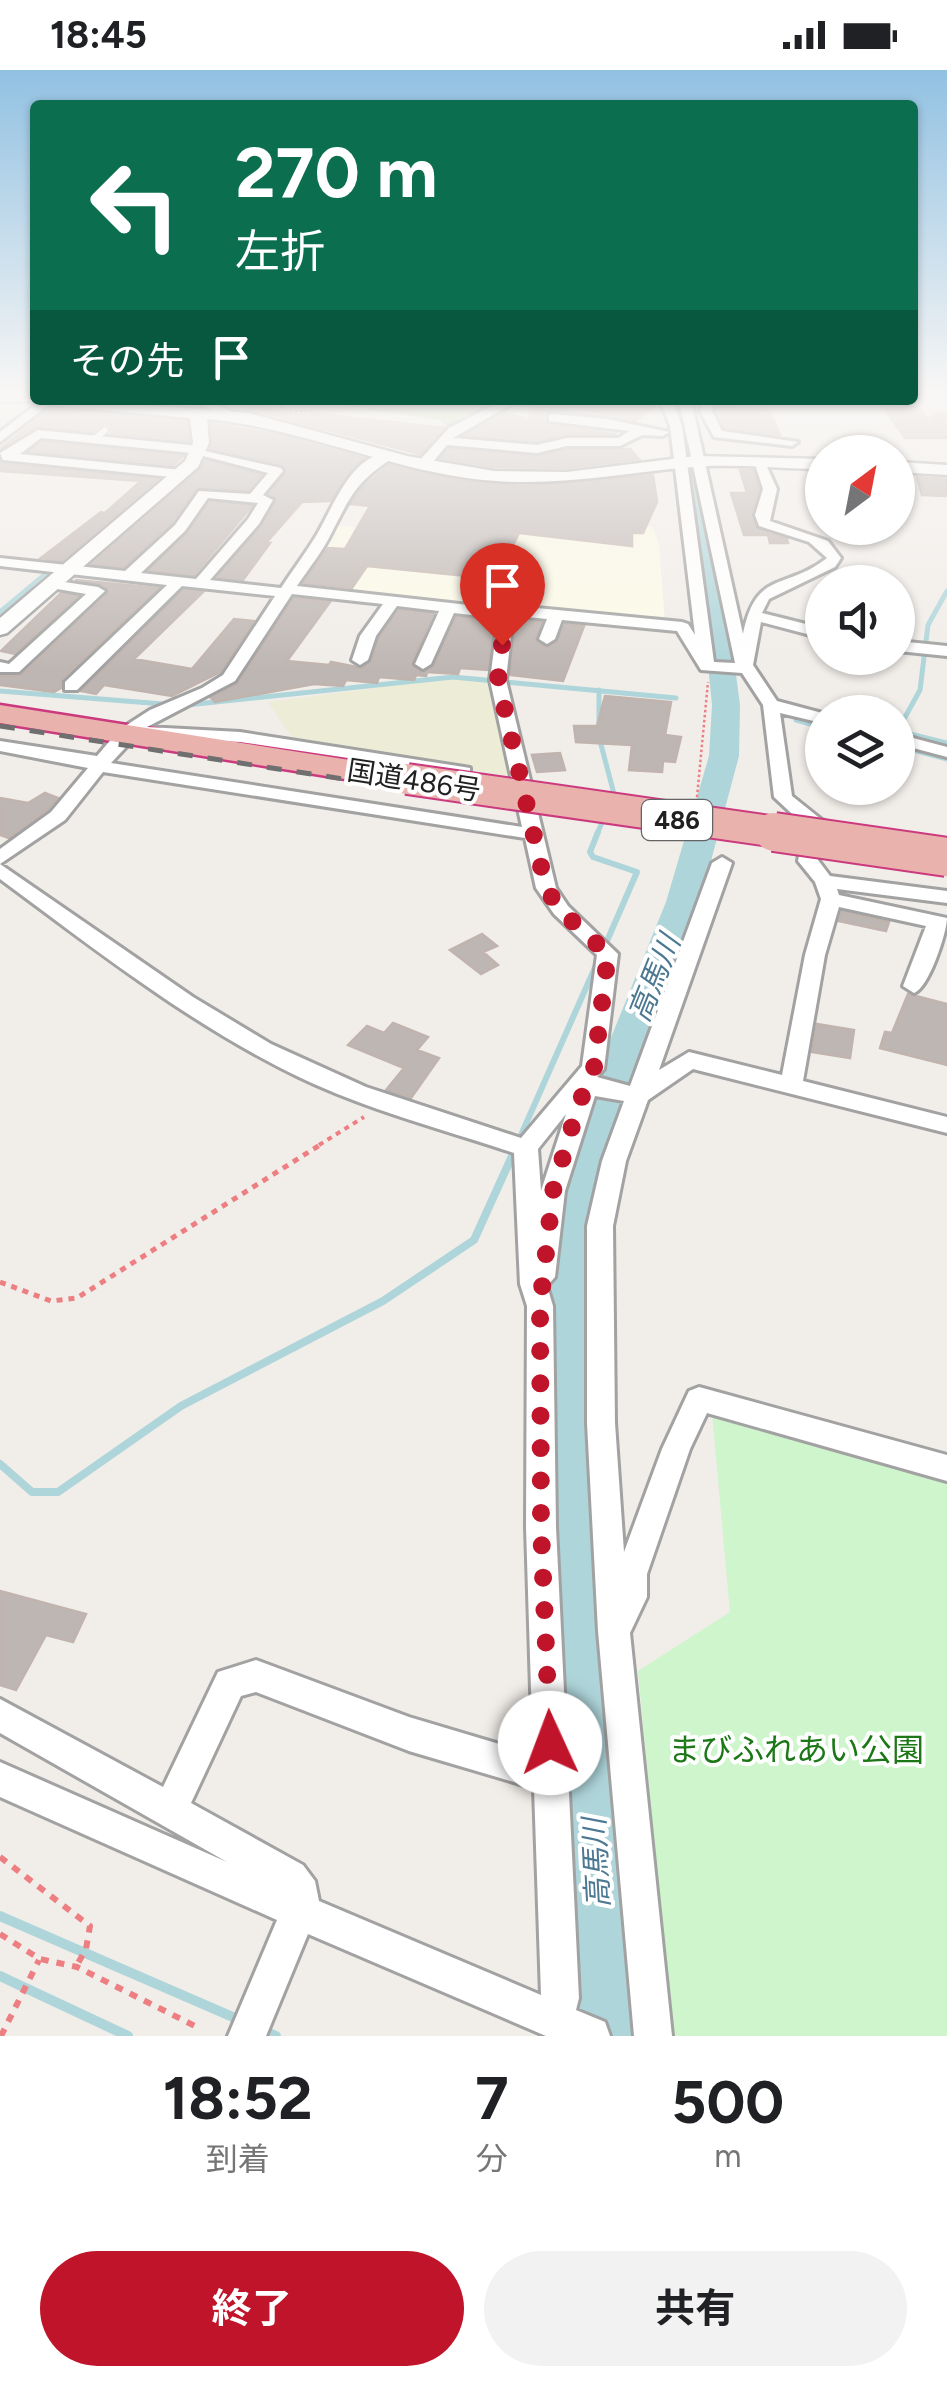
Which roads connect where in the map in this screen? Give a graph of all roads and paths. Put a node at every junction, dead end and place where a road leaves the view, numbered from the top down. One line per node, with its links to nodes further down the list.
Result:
1 (168, 486): 9 (street)
2 (264, 486): 7 (street)
3 (348, 486): 14 (street)
4 (689, 486): 28 (street)
5 (693, 486): 29 (street)
6 (769, 486): 19 (street)
7 (254, 498): 10 (street); 12 (street)
8 (0, 562): 9 (street)
9 (68, 569): 10 (street); 13 (street)
10 (130, 575): 11 (street)
11 (180, 580): 12 (street); 30 (street)
12 (201, 582): 14 (street)
13 (51, 584): 21 (street); 27 (street)
14 (287, 591): 15 (street); 34 (street)
15 (392, 602): 16 (street); 25 (street)
16 (448, 608): 17 (street); 26 (street)
17 (506, 614): 18 (street); 39 (street)
18 (556, 615): 22 (street); 28 (street)
19 (754, 616): 20 (street); 29 (street)
20 (805, 629)
21 (0, 630)
22 (547, 639)
23 (915, 648): 24 (street)
24 (947, 651)
25 (360, 660)
26 (424, 664)
27 (0, 667)
28 (710, 667): 29 (street); 40 (path)
29 (740, 668): 31 (street)
30 (72, 686)
31 (771, 706): 33 (street); 41 (street)
32 (0, 714): 34 (highway, 国道486号 / 486)
33 (805, 714)
34 (125, 734): 38 (street); 39 (street); 44 (highway, 国道486号 / 486, bridge)
35 (915, 744): 37 (street)
36 (0, 746): 38 (street)
37 (947, 752)
38 (98, 764): 42 (street); 45 (street)
39 (524, 782): 42 (street)
40 (694, 804)
41 (816, 824): 43 (street); 48 (street)
42 (533, 834): 52 (street)
43 (947, 841)
44 (947, 857)
45 (0, 858)
46 (722, 863): 54 (street)
47 (0, 870): 55 (street)
48 (828, 890): 49 (street); 50 (street); 53 (street)
49 (945, 891): 50 (street)
50 (939, 922): 51 (street)
51 (914, 986)
52 (592, 1081): 54 (street); 57 (street); 59 (street)
53 (791, 1086): 54 (street); 56 (street)
54 (632, 1095): 61 (street)
55 (388, 1101): 57 (street); 58 (path)
56 (947, 1125)
57 (526, 1148): 59 (street)
58 (0, 1282)
59 (540, 1306): 63 (street)
60 (947, 1468): 61 (street)
61 (614, 1631): 75 (street)
62 (0, 1715): 65 (street)
63 (550, 1776): 65 (street); 72 (street)
64 (0, 1779): 67 (street)
65 (171, 1808): 67 (street)
66 (0, 1858): 70 (path)
67 (295, 1926): 72 (street); 74 (street)
68 (0, 1934): 69 (path)
69 (40, 1958): 70 (path); 73 (path)
70 (77, 1966): 71 (path)
71 (194, 2026)
72 (572, 2028)
73 (0, 2036)
74 (247, 2036)
75 (653, 2036)

